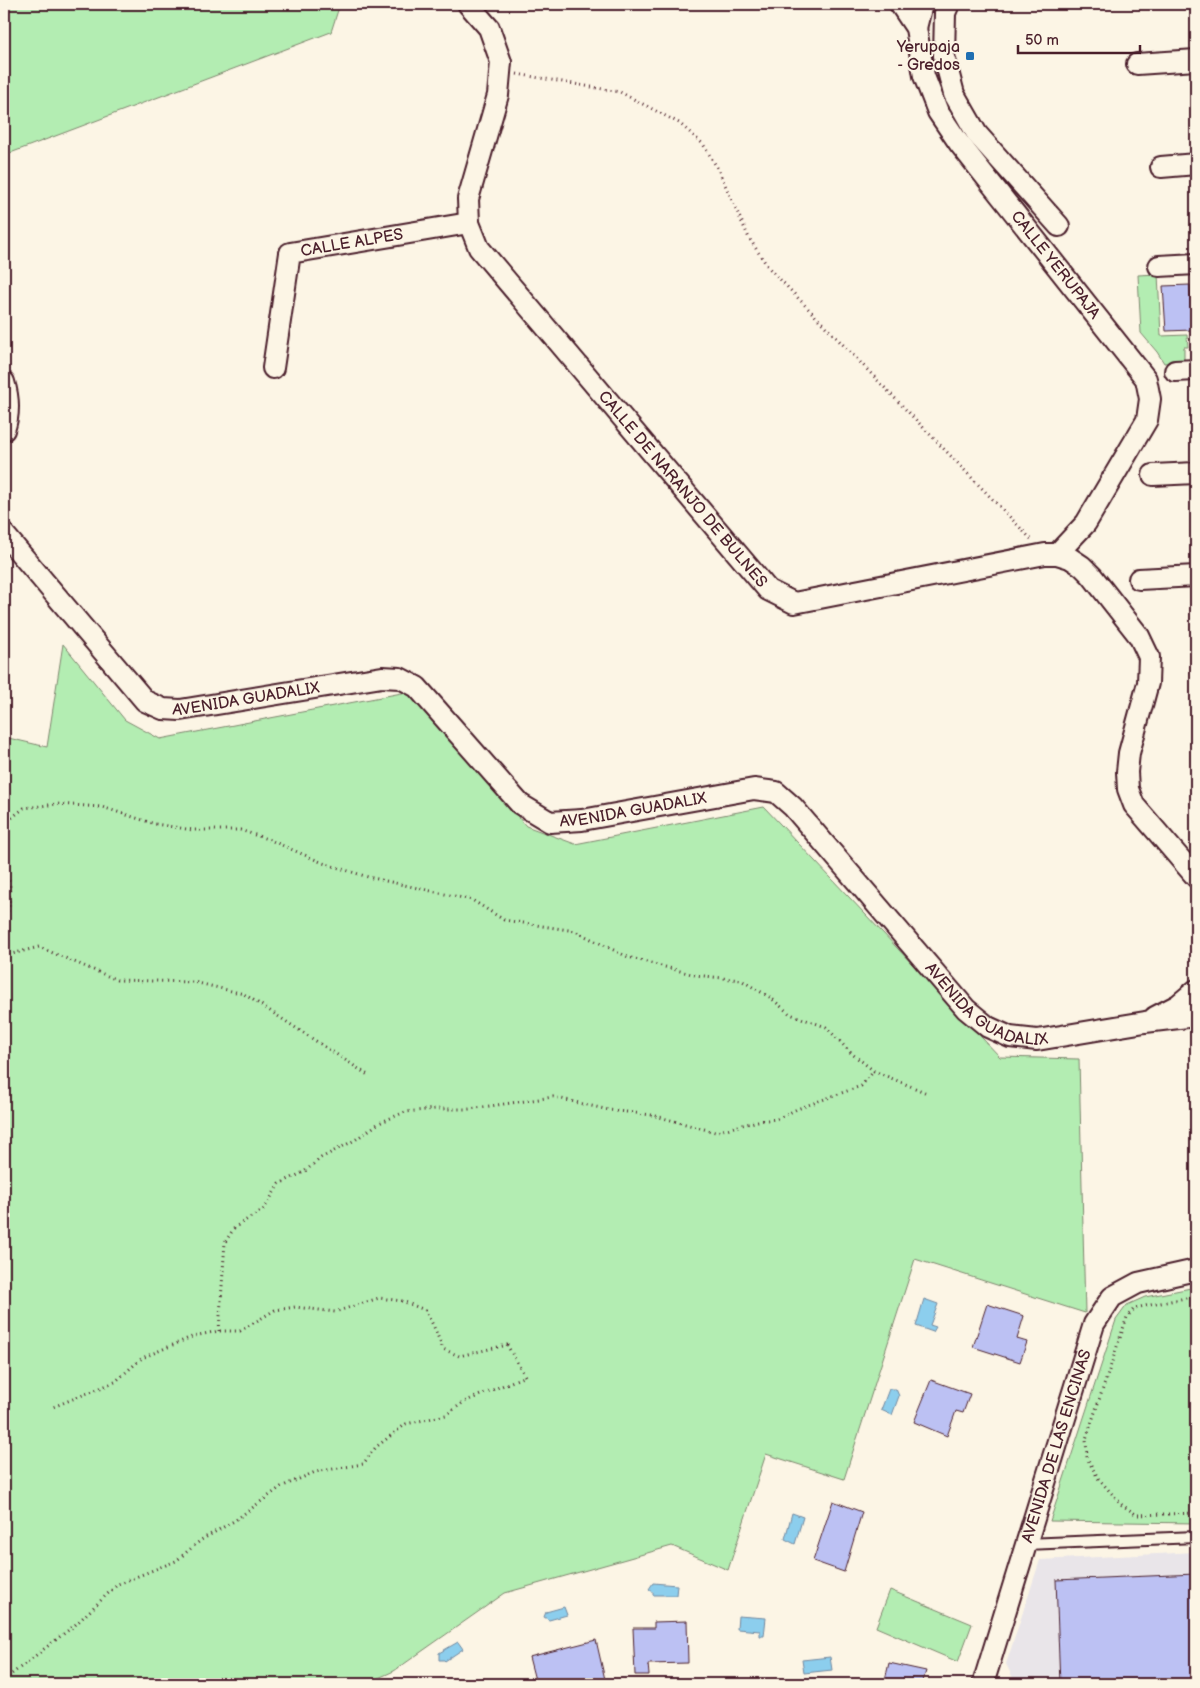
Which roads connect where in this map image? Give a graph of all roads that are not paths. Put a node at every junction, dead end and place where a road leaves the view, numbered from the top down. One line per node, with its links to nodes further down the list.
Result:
1 (468, 4): 10 (street, CALLE DE NARANJO DE BULNES)
2 (900, 4): 5 (street, CALLE YERUPAJA)
3 (922, 4): 5 (street)
4 (949, 4): 11 (street)
5 (916, 28): 21 (street, CALLE YERUPAJA)
6 (1196, 60): 7 (street)
7 (1137, 64)
8 (1196, 164): 9 (street)
9 (1161, 167)
10 (469, 223): 14 (street, CALLE ALPES); 23 (street, CALLE DE NARANJO DE BULNES)
11 (1059, 226)
12 (1196, 264): 13 (street)
13 (1159, 266)
14 (273, 368)
15 (1196, 370): 16 (street)
16 (1175, 371)
17 (4, 382): 18 (street)
18 (4, 430)
19 (1196, 473): 20 (street)
20 (1153, 475)
21 (1086, 524): 23 (street, CALLE YERUPAJA); 24 (street, CALLE YERUPAJA)
22 (4, 534): 30 (street, AVENIDA GUADALIX)
23 (1051, 554): 24 (street)
24 (1082, 566): 27 (street)
25 (1196, 576): 26 (street)
26 (1138, 579)
27 (1196, 877)
28 (1196, 990): 30 (street, AVENIDA GUADALIX)
29 (1196, 1016): 30 (street, AVENIDA GUADALIX)
30 (1145, 1022)
31 (1196, 1270): 33 (street, AVENIDA DE LAS ENCINAS)
32 (1196, 1537): 33 (lane)
33 (1026, 1544): 34 (street, AVENIDA DE LAS ENCINAS)
34 (983, 1684)

